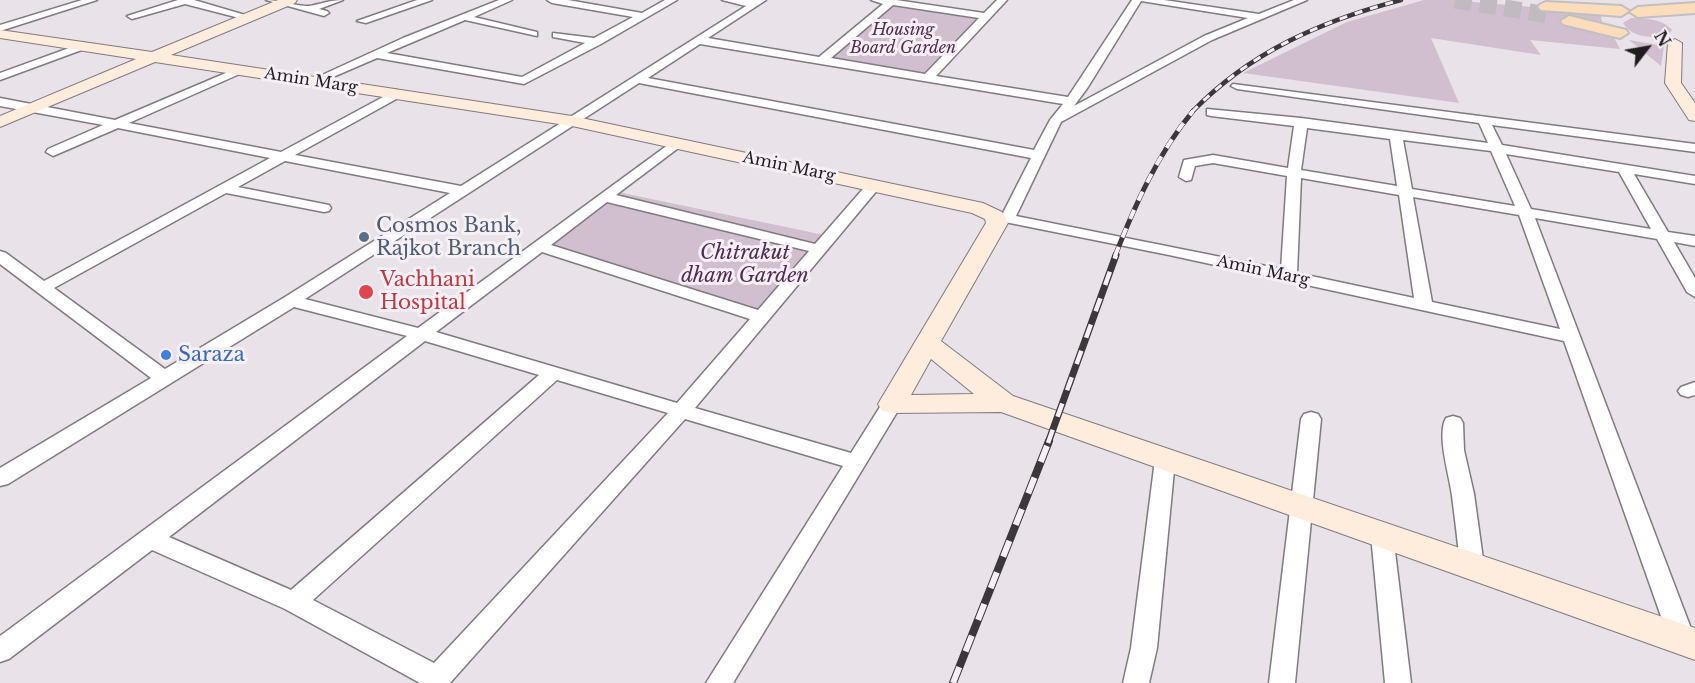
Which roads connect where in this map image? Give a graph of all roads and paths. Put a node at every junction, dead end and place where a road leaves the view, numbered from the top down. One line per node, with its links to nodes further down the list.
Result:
1 (92, 0): 15 (street)
2 (338, 0): 19 (street)
3 (426, 0): 29 (street)
4 (507, 0): 27 (street)
5 (552, 0): 24 (street)
6 (672, 0): 24 (street)
7 (727, 0): 16 (street)
8 (876, 0): 17 (street)
9 (1002, 0): 25 (street)
10 (1137, 0): 49 (street)
11 (1145, 0): 28 (street)
12 (1302, 0): 28 (street)
13 (187, 1): 23 (street); 26 (street)
14 (281, 1): 19 (street); 26 (main road)
15 (74, 2): 30 (street)
16 (758, 2): 35 (street)
17 (891, 2): 25 (street); 41 (street)
18 (1695, 8): 21 (main road)
19 (307, 9): 22 (street)
20 (1621, 11): 31 (main road)
21 (1638, 12)
22 (324, 13)
23 (132, 16)
24 (644, 16): 36 (street)
25 (987, 16): 44 (street)
26 (247, 17): 40 (main road)
27 (464, 17): 33 (street); 39 (street)
28 (1259, 18): 54 (street)
29 (362, 21)
30 (0, 28)
31 (1620, 33)
32 (0, 34): 38 (main road, Amin Marg)
33 (533, 34)
34 (557, 35): 36 (street)
35 (698, 40): 41 (street); 45 (street)
36 (597, 42): 39 (street)
37 (1675, 43): 52 (main road)
38 (83, 46): 40 (main road, Amin Marg); 43 (street)
39 (375, 54): 46 (street)
40 (155, 57): 42 (main road, Amin Marg); 51 (main road)
41 (821, 61): 44 (street)
42 (240, 70): 46 (main road, Amin Marg); 59 (street)
43 (0, 77)
44 (927, 78): 49 (street)
45 (637, 79): 56 (street); 65 (street)
46 (315, 81): 48 (main road, Amin Marg)
47 (1237, 86): 55 (street)
48 (396, 94): 56 (main road, Amin Marg); 66 (street)
49 (1069, 101): 54 (street)
50 (0, 102): 51 (street)
51 (32, 109): 57 (main road); 59 (street)
52 (1692, 109)
53 (1211, 112): 58 (street)
54 (1056, 120): 65 (street)
55 (1484, 120): 62 (street); 63 (street)
56 (572, 121): 61 (main road, Amin Marg); 73 (street)
57 (0, 122)
58 (1300, 122): 60 (street); 68 (street)
59 (115, 125): 64 (street); 66 (street)
60 (1396, 135): 62 (street); 74 (street)
61 (676, 143): 71 (main road, Amin Marg); 75 (street)
62 (1495, 148): 67 (street); 77 (street)
63 (1695, 148)
64 (53, 152)
65 (1038, 155): 78 (street)
66 (281, 156): 72 (street); 73 (street)
67 (1624, 169): 70 (street); 79 (street)
68 (1294, 172): 69 (street); 74 (street); 84 (street)
69 (1186, 177)
70 (1695, 180)
71 (874, 185): 78 (main road, Amin Marg); 82 (street)
72 (222, 188): 76 (street); 85 (street)
73 (464, 190): 87 (street)
74 (1406, 191): 77 (street); 88 (street)
75 (605, 197): 81 (street); 82 (street)
76 (324, 208)
77 (1525, 212): 79 (street); 91 (street)
78 (993, 214): 84 (street, Amin Marg); 92 (main road)
79 (1663, 236): 80 (street); 86 (street)
80 (1695, 241)
81 (539, 246): 89 (street); 90 (street)
82 (818, 249): 89 (street)
83 (0, 256): 85 (street)
84 (1289, 277): 88 (street, Amin Marg)
85 (43, 288): 94 (street)
86 (1695, 292)
87 (291, 301): 90 (street); 94 (street)
88 (1424, 306): 91 (street, Amin Marg)
89 (761, 317): 97 (street)
90 (422, 334): 93 (street); 105 (street)
91 (1570, 337): 108 (street)
92 (929, 344): 95 (main road); 96 (main road)
93 (553, 373): 97 (street); 107 (street)
94 (164, 378): 102 (street)
95 (1003, 403): 96 (main road); 100 (main road)
96 (892, 404): 101 (street)
97 (681, 411): 101 (street); 110 (street)
98 (1311, 419): 103 (street)
99 (1453, 423): 106 (street)
100 (1165, 460): 103 (main road); 112 (street)
101 (856, 462): 111 (street)
102 (0, 478)
103 (1300, 507): 104 (main road); 113 (street)
104 (1382, 535): 106 (main road); 114 (street)
105 (150, 539): 107 (street); 109 (street)
106 (1472, 566): 108 (main road)
107 (294, 602): 110 (street)
108 (1688, 642)
109 (0, 651)
110 (435, 681)
111 (719, 683)
112 (1136, 683)
113 (1282, 683)
114 (1398, 683)

